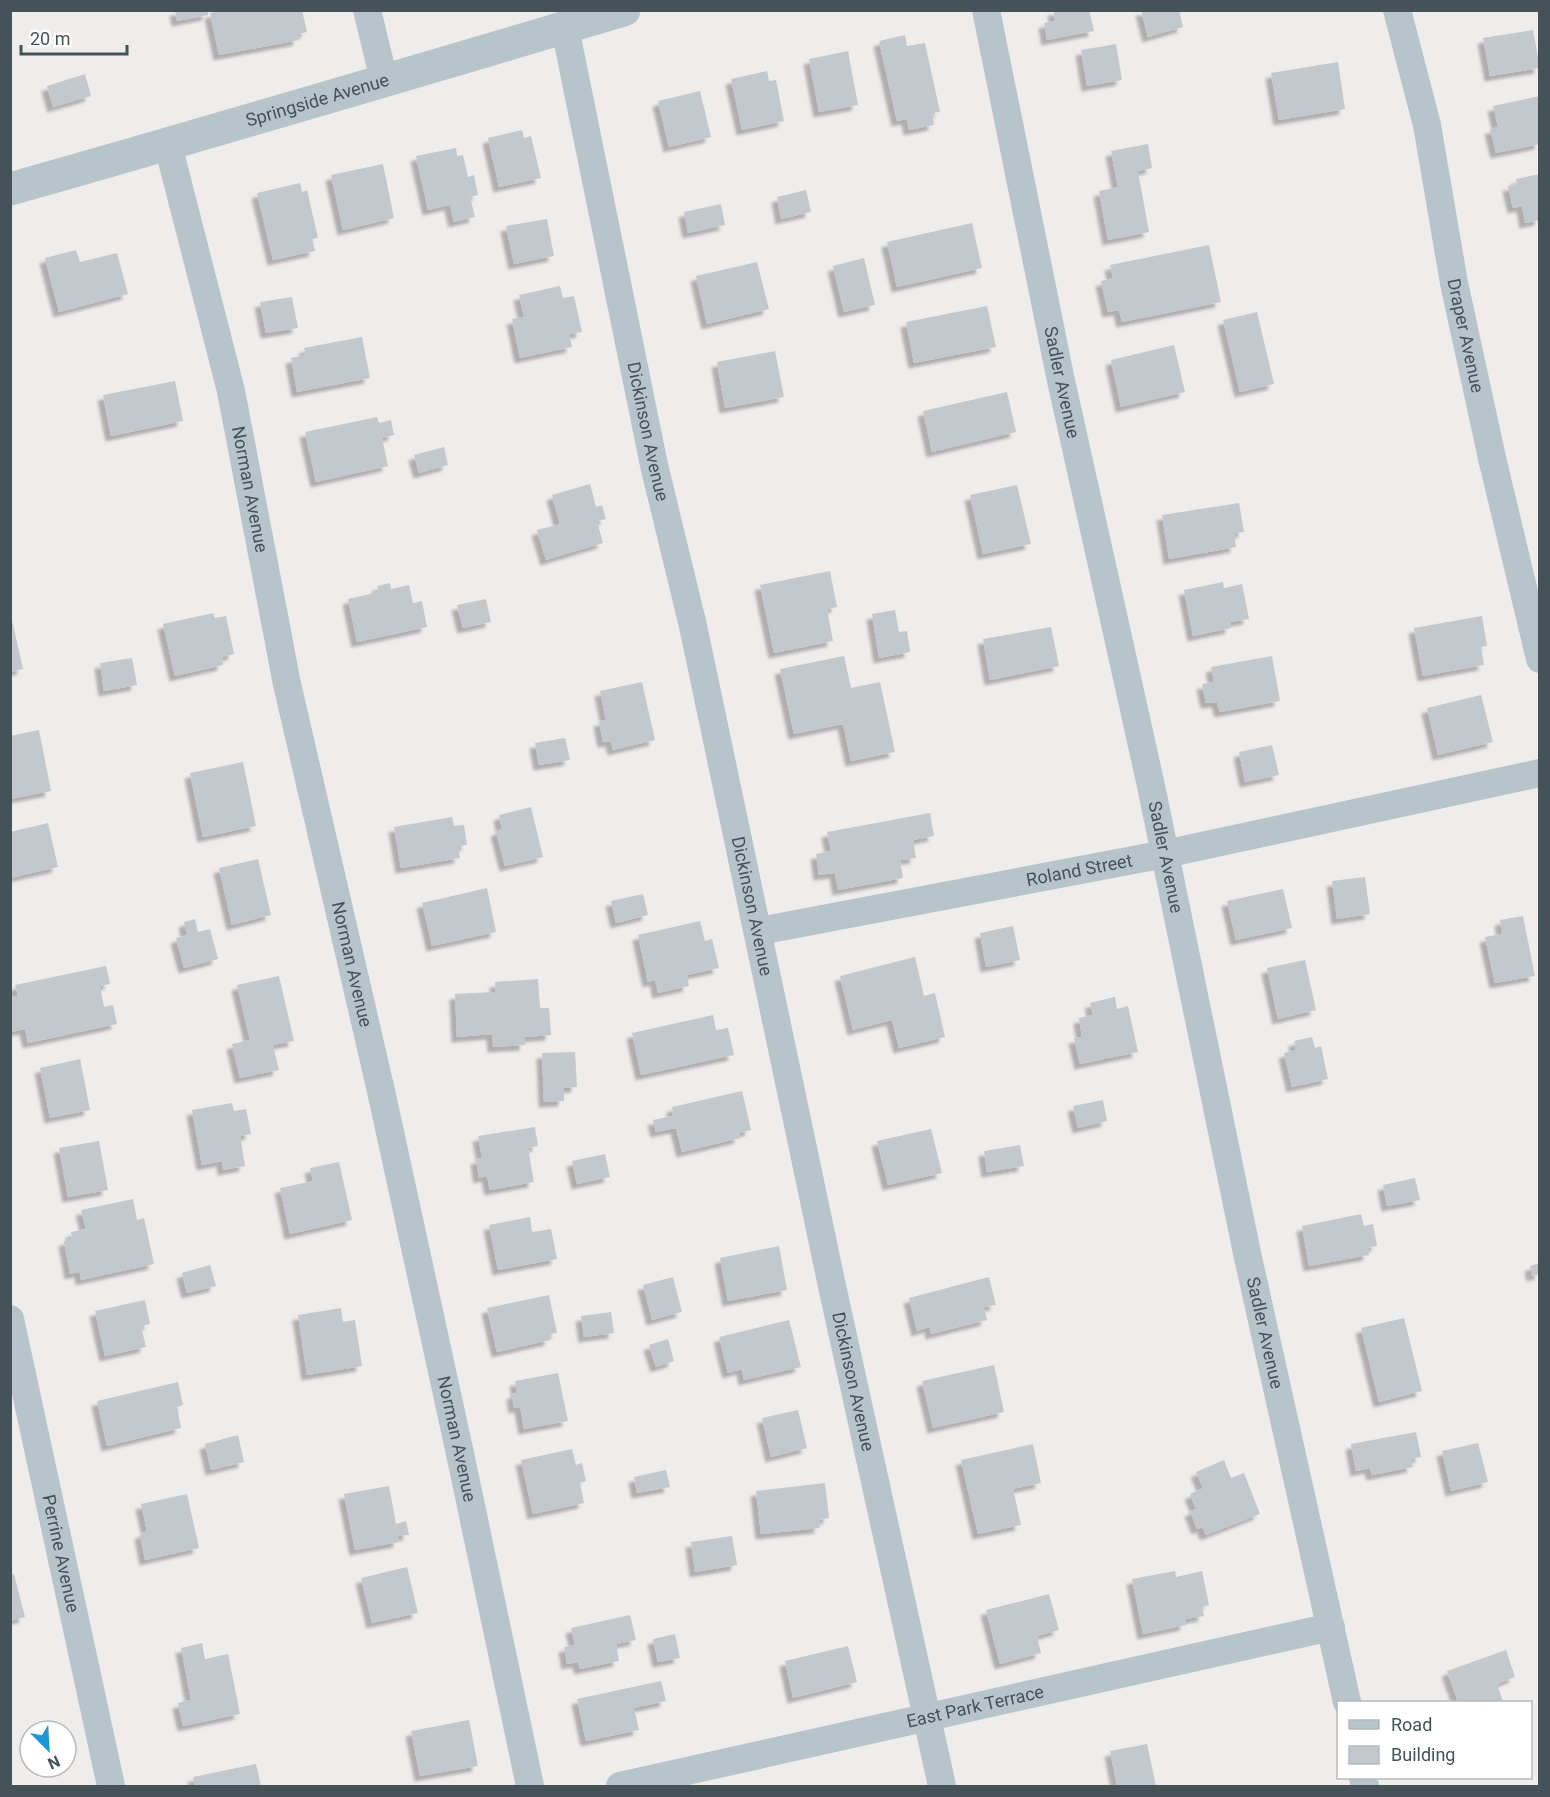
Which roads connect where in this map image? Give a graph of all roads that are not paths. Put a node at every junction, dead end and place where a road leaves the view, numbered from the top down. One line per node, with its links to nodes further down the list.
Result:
1 (367, 10): 6 (street)
2 (624, 10): 5 (street, Springside Avenue)
3 (986, 10): 11 (street, Sadler Avenue)
4 (1397, 10): 9 (street, Draper Avenue)
5 (565, 28): 6 (street, Springside Avenue); 12 (street, Dickinson Avenue)
6 (384, 80): 7 (street, Springside Avenue)
7 (168, 145): 8 (street, Springside Avenue); 18 (street, Norman Avenue)
8 (10, 189)
9 (1539, 659)
10 (1539, 773): 11 (street, Roland Street)
11 (1165, 854): 12 (street, Roland Street); 14 (street, Sadler Avenue)
12 (759, 931): 16 (street, Dickinson Avenue)
13 (10, 1319): 17 (street, Perrine Avenue)
14 (1331, 1627): 15 (street, Sadler Avenue); 16 (street, East Park Terrace)
15 (1347, 1701)
16 (926, 1716): 19 (street, East Park Terrace); 20 (street, Dickinson Avenue)
17 (111, 1786)
18 (530, 1786)
19 (620, 1786)
20 (942, 1786)

